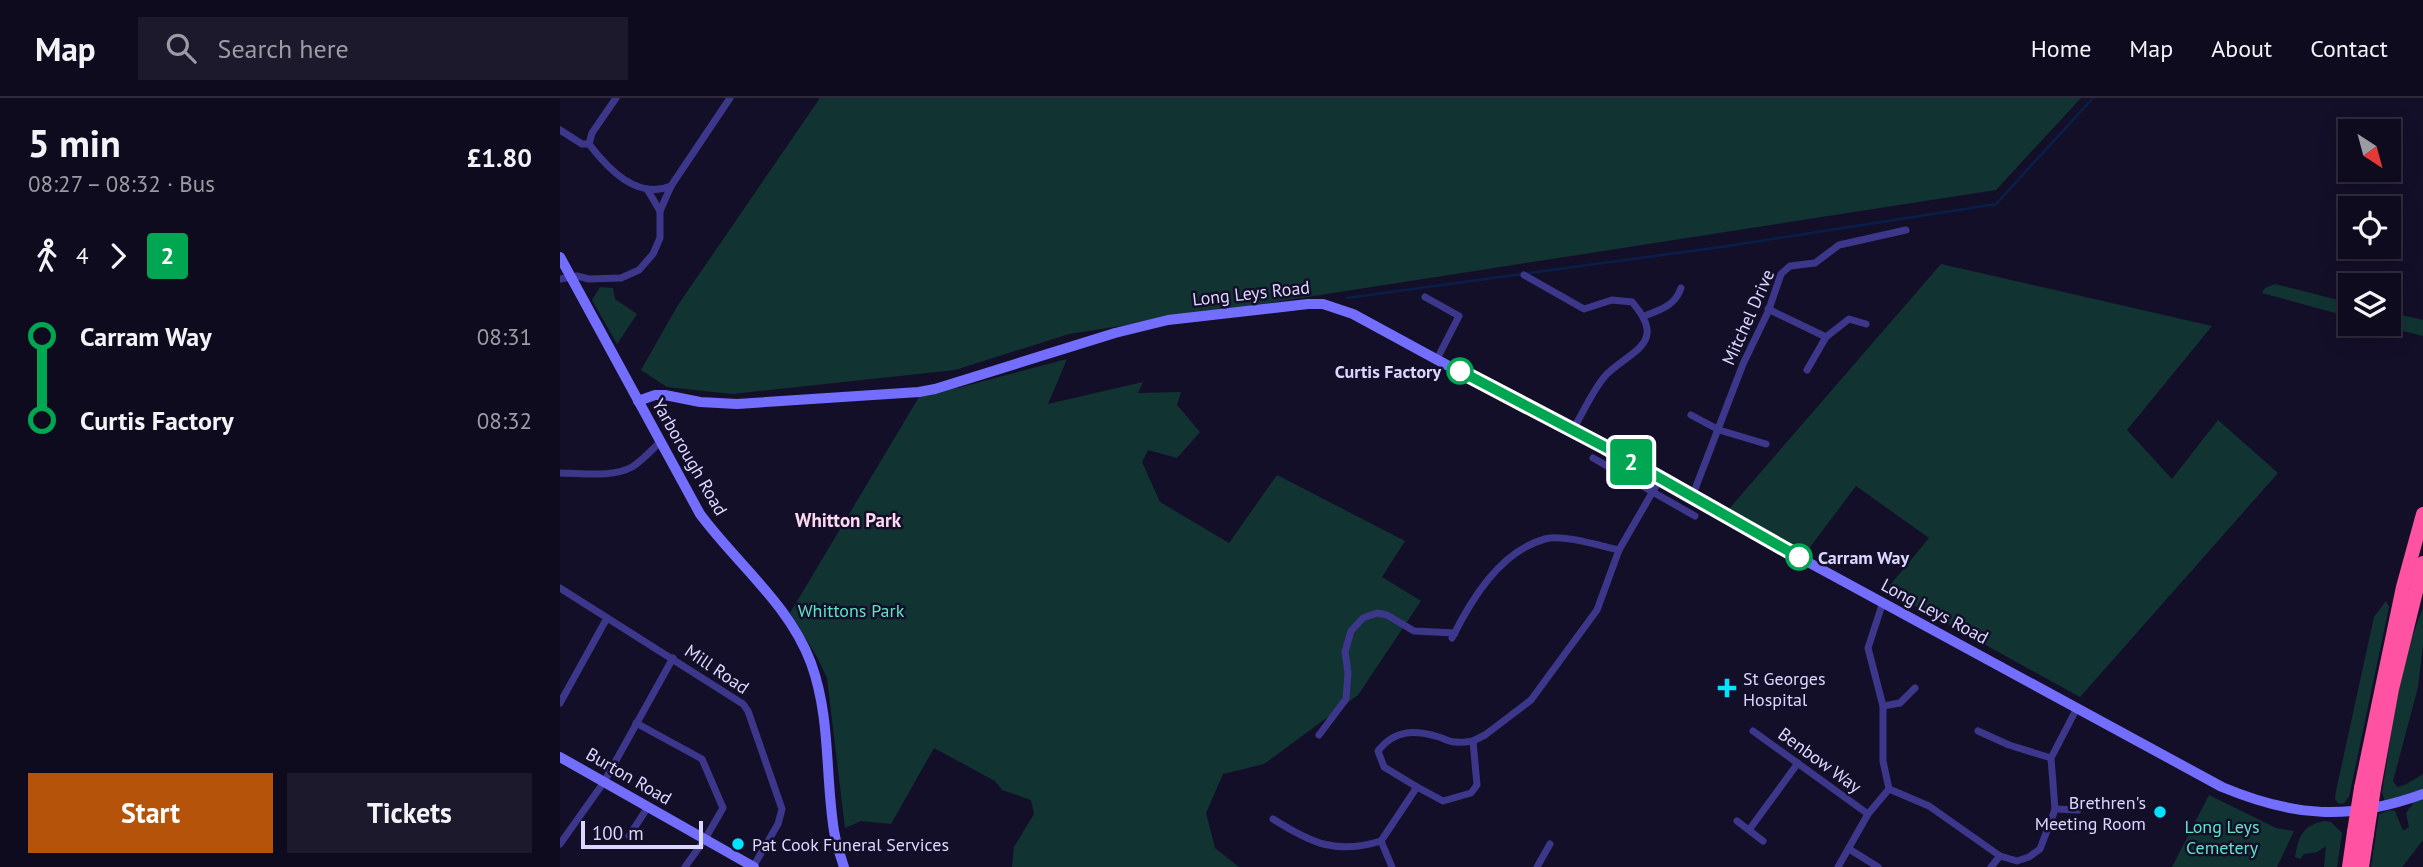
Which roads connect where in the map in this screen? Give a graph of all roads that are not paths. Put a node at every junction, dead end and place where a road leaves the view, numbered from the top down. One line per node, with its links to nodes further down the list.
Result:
1 (616, 98): 4 (street)
2 (730, 98): 5 (street)
3 (560, 130): 4 (street)
4 (589, 144): 6 (street)
5 (671, 187): 6 (street); 7 (street)
6 (647, 189): 7 (street)
7 (660, 211): 12 (street)
8 (1906, 230): 16 (street, Mitchel Drive)
9 (560, 257): 11 (street, Yarborough Road)
10 (1524, 275): 17 (street)
11 (566, 279): 12 (street); 14 (street, Yarborough Road)
12 (589, 279): 14 (street)
13 (1681, 288): 17 (street)
14 (579, 293): 22 (street, Yarborough Road)
15 (1425, 297): 20 (street)
16 (1768, 309): 19 (street); 24 (street, Mitchel Drive)
17 (1644, 316): 25 (street)
18 (1866, 324): 19 (street)
19 (1826, 337): 21 (street)
20 (1437, 359): 22 (street, Long Leys Road); 25 (street, Long Leys Road)
21 (1807, 369)
22 (638, 401): 26 (street, Yarborough Road)
23 (1690, 415): 24 (street)
24 (1719, 430): 27 (street); 32 (street, Mitchel Drive)
25 (1572, 431): 30 (street, Long Leys Road)
26 (661, 441): 29 (street); 77 (street, Yarborough Road)
27 (1766, 444)
28 (1593, 458): 31 (street)
29 (560, 473)
30 (1660, 478): 31 (street); 32 (street, Long Leys Road)
31 (1652, 491): 34 (street); 35 (street)
32 (1692, 496): 38 (street, Long Leys Road)
33 (2423, 514): 55 (highway)
34 (1695, 516)
35 (1619, 550): 48 (street); 49 (street)
36 (2423, 563): 55 (highway)
37 (560, 587): 39 (street, Mill Road)
38 (1883, 603): 43 (street); 44 (street, Long Leys Road)
39 (607, 618): 40 (street, Mill Road); 42 (street)
40 (673, 658): 45 (street); 76 (street, Mill Road)
41 (1915, 688): 43 (street)
42 (560, 703)
43 (1883, 706): 56 (street)
44 (2077, 708): 51 (street); 57 (street, Long Leys Road)
45 (636, 723): 53 (street); 67 (street)
46 (1753, 731): 52 (street, Benbow Way)
47 (1978, 731): 51 (street)
48 (1319, 735)
49 (1473, 741): 54 (street); 54 (street)
50 (560, 757): 53 (street, Burton Road)
51 (2051, 758): 59 (street)
52 (1798, 763): 61 (street, Benbow Way); 64 (street)
53 (604, 782): 58 (street, Burton Road); 70 (street)
54 (1417, 788): 68 (street)
55 (2367, 788): 65 (highway, bridge)
56 (1889, 789): 61 (street); 73 (street)
57 (2423, 794)
58 (648, 807): 66 (street); 67 (street, Burton Road)
59 (2055, 809): 60 (street); 74 (street)
60 (2078, 810)
61 (1868, 814): 72 (street)
62 (1273, 818): 68 (street)
63 (1737, 821): 64 (street)
64 (1749, 830): 69 (street)
65 (2361, 833): 83 (highway); 84 (highway)
66 (629, 836)
67 (705, 839): 75 (street); 76 (street, Burton Road)
68 (1381, 841): 78 (street)
69 (1763, 841)
70 (560, 844)
71 (1550, 844): 79 (street)
72 (1849, 849): 80 (street); 81 (street)
73 (2000, 856): 74 (street); 82 (street)
74 (2017, 864)
75 (685, 867)
76 (753, 867)
77 (844, 867)
78 (1392, 867)
79 (1537, 867)
80 (1838, 867)
81 (1878, 867)
82 (1991, 867)
83 (2349, 867)
84 (2362, 867)

